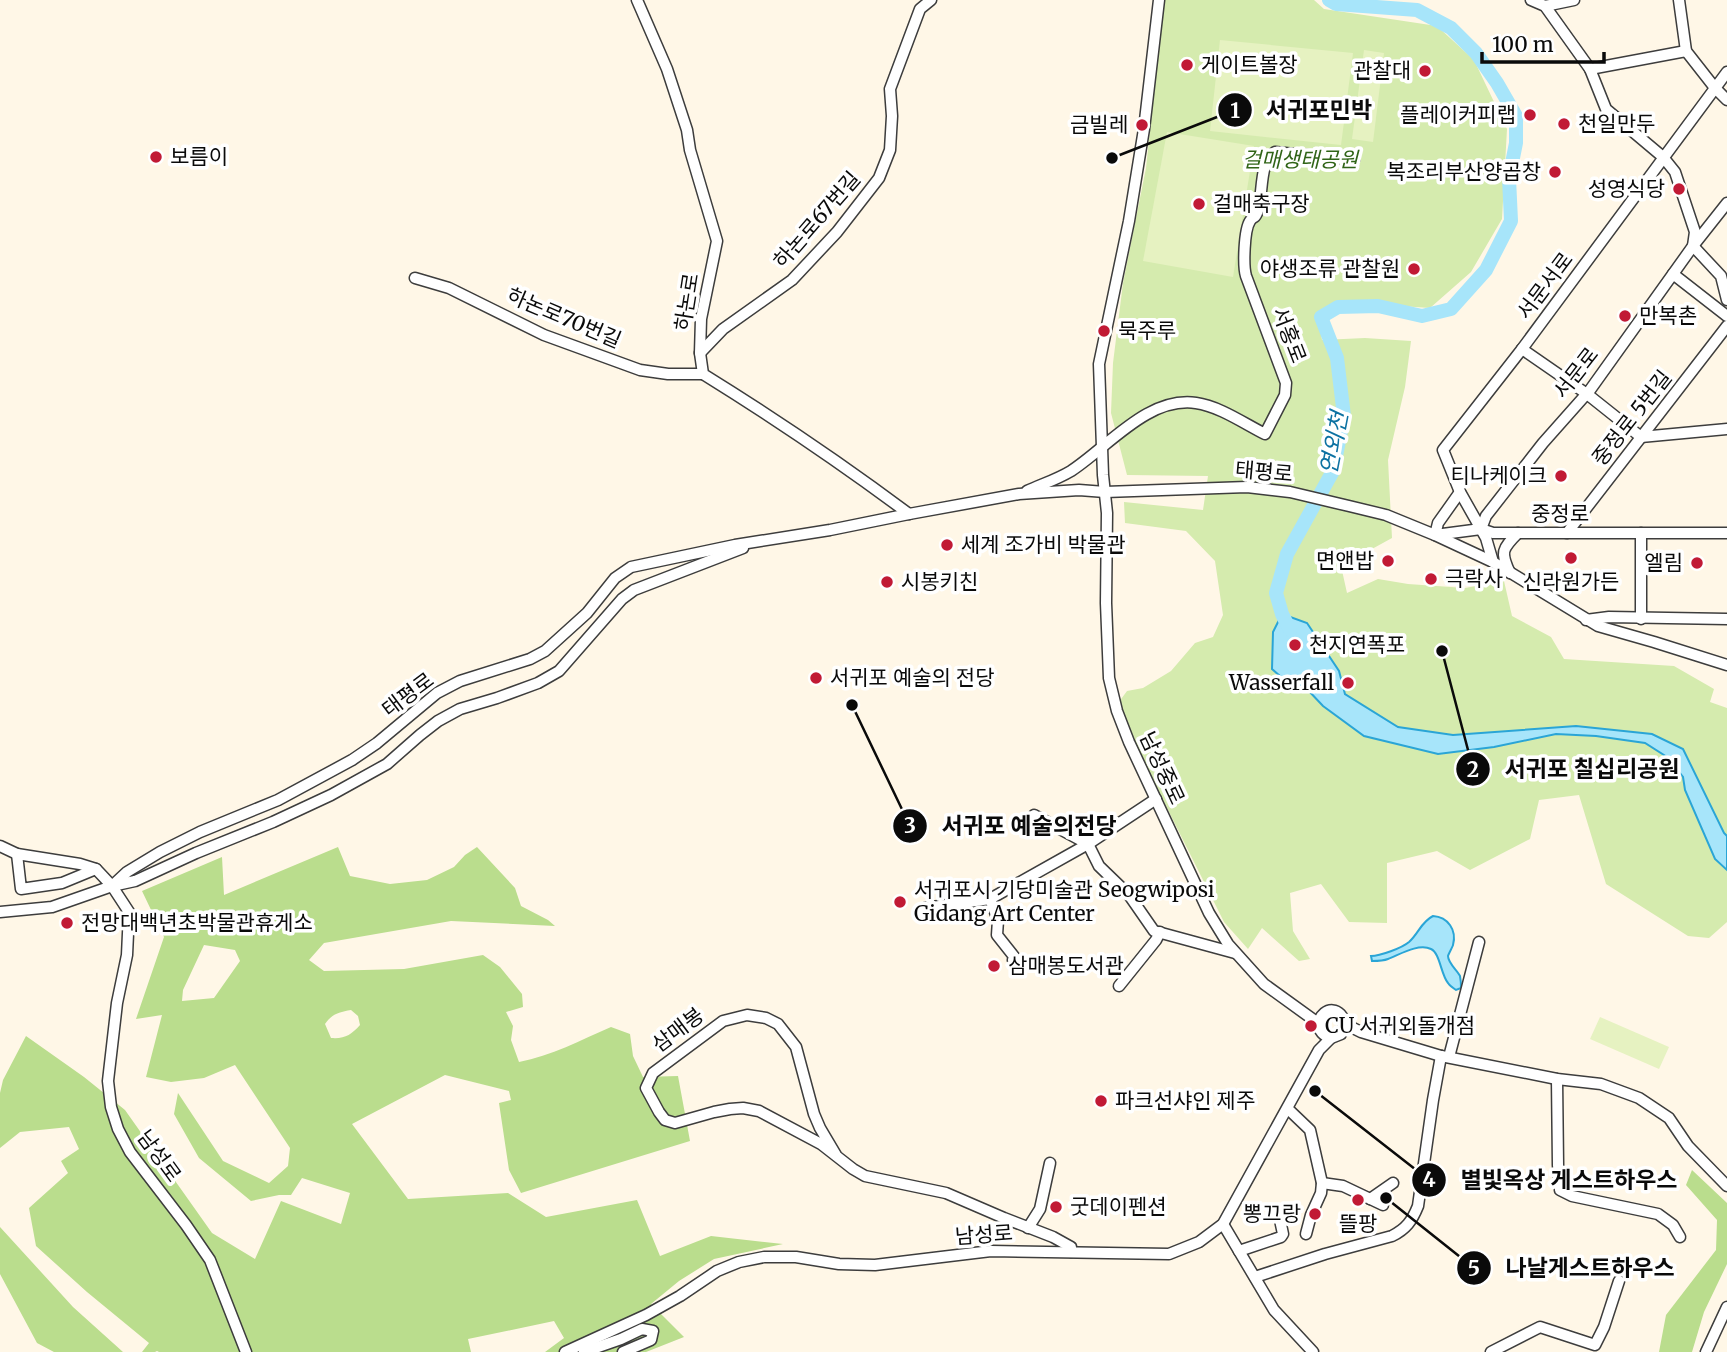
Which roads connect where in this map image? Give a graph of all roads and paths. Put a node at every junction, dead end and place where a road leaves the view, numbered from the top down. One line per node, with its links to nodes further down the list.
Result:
1 (637, 0): 24 (street, 하논로)
2 (931, 0): 24 (street, 하논로67번길)
3 (1159, 0): 29 (street)
4 (1531, 0): 7 (street)
5 (1574, 0): 7 (street)
6 (1679, 0): 8 (street)
7 (1545, 6): 9 (street)
8 (1686, 51): 9 (street); 11 (street)
9 (1590, 69): 13 (street)
10 (1727, 72): 11 (street, 서문서로)
11 (1715, 88): 12 (street); 13 (street, 서문서로)
12 (1727, 100)
13 (1664, 157): 16 (street); 23 (street, 서문서로)
14 (1354, 160): 29 (street, 서홍로)
15 (1727, 203): 16 (street, 서문로)
16 (1693, 246): 17 (street, 서문로); 18 (street)
17 (1673, 274): 21 (street); 26 (street, 서문로)
18 (1724, 275): 20 (street)
19 (415, 278): 25 (street, 하논로70번길)
20 (1727, 300)
21 (1727, 316)
22 (1727, 326): 28 (street, 중정로 5번길)
23 (1522, 349): 26 (street); 31 (street, 서문서로)
24 (700, 353): 25 (street, 하논로)
25 (703, 374): 33 (street)
26 (1587, 394): 28 (street); 34 (street, 서문로)
27 (1727, 429): 28 (street)
28 (1641, 437): 36 (street, 중정로 5번길)
29 (1102, 447): 30 (street); 32 (street)
30 (1105, 492): 32 (street, 태평로); 39 (street, 태평로); 47 (street, 남성중로)
31 (1460, 492): 34 (street, 서문서로); 39 (street)
32 (1019, 495): 33 (street, 태평로)
33 (909, 514): 40 (street, 태평로)
34 (1481, 528): 35 (street, 중정로); 39 (street); 41 (street, 서문서로)
35 (1518, 533): 36 (street, 중정로); 42 (street)
36 (1567, 533): 37 (street, 중정로)
37 (1641, 533): 38 (street, 중정로); 43 (street)
38 (1727, 533)
39 (1435, 535): 41 (street, 태평로)
40 (765, 541): 53 (street, 태평로); 53 (street, 태평로)
41 (1493, 562): 42 (street, 태평로)
42 (1510, 573): 45 (street, 태평로)
43 (1641, 619): 44 (street); 45 (street)
44 (1727, 619)
45 (1586, 620): 46 (street, 태평로)
46 (1727, 665)
47 (1156, 799): 49 (street); 59 (street, 남성중로)
48 (1034, 815): 49 (street)
49 (1088, 844): 54 (street); 57 (street)
50 (0, 846): 51 (street)
51 (17, 853): 52 (street); 52 (street)
52 (96, 869): 53 (street, 남성로)
53 (112, 886): 56 (street, 태평로); 86 (street, 남성로)
54 (990, 900): 55 (street); 60 (street)
55 (925, 908)
56 (0, 912)
57 (1160, 932): 59 (street); 61 (street)
58 (1479, 942): 65 (street)
59 (1235, 953): 62 (street, 남성중로)
60 (1013, 960)
61 (1119, 986)
62 (1319, 1019): 63 (street, 남성중로); 64 (street)
63 (1344, 1028): 64 (street); 65 (street, 남성중로)
64 (1326, 1036): 67 (street, 남성로)
65 (1445, 1056): 66 (street, 남성중로); 82 (street)
66 (1557, 1079): 72 (street, 남성중로); 79 (street)
67 (1288, 1109): 70 (street); 76 (street, 남성로)
68 (836, 1155): 68 (street, 삼매봉); 77 (street, 삼매봉)
69 (1050, 1163): 77 (street)
70 (1322, 1183): 73 (street); 78 (street)
71 (1393, 1183): 73 (street)
72 (1727, 1186)
73 (1370, 1199): 74 (street)
74 (1383, 1205)
75 (1289, 1210): 80 (street)
76 (1223, 1224): 80 (street); 81 (street, 남성로)
77 (1028, 1228): 81 (street, 삼매봉)
78 (1306, 1234)
79 (1680, 1237)
80 (1239, 1251): 82 (street)
81 (1071, 1252): 87 (street, 남성로)
82 (1255, 1277): 90 (street)
83 (1619, 1281): 85 (street)
84 (1727, 1307): 92 (street)
85 (1592, 1348): 91 (street)
86 (246, 1352)
87 (565, 1352)
88 (584, 1352): 89 (street)
89 (623, 1352)
90 (1313, 1352)
91 (1491, 1352)
92 (1706, 1352)

